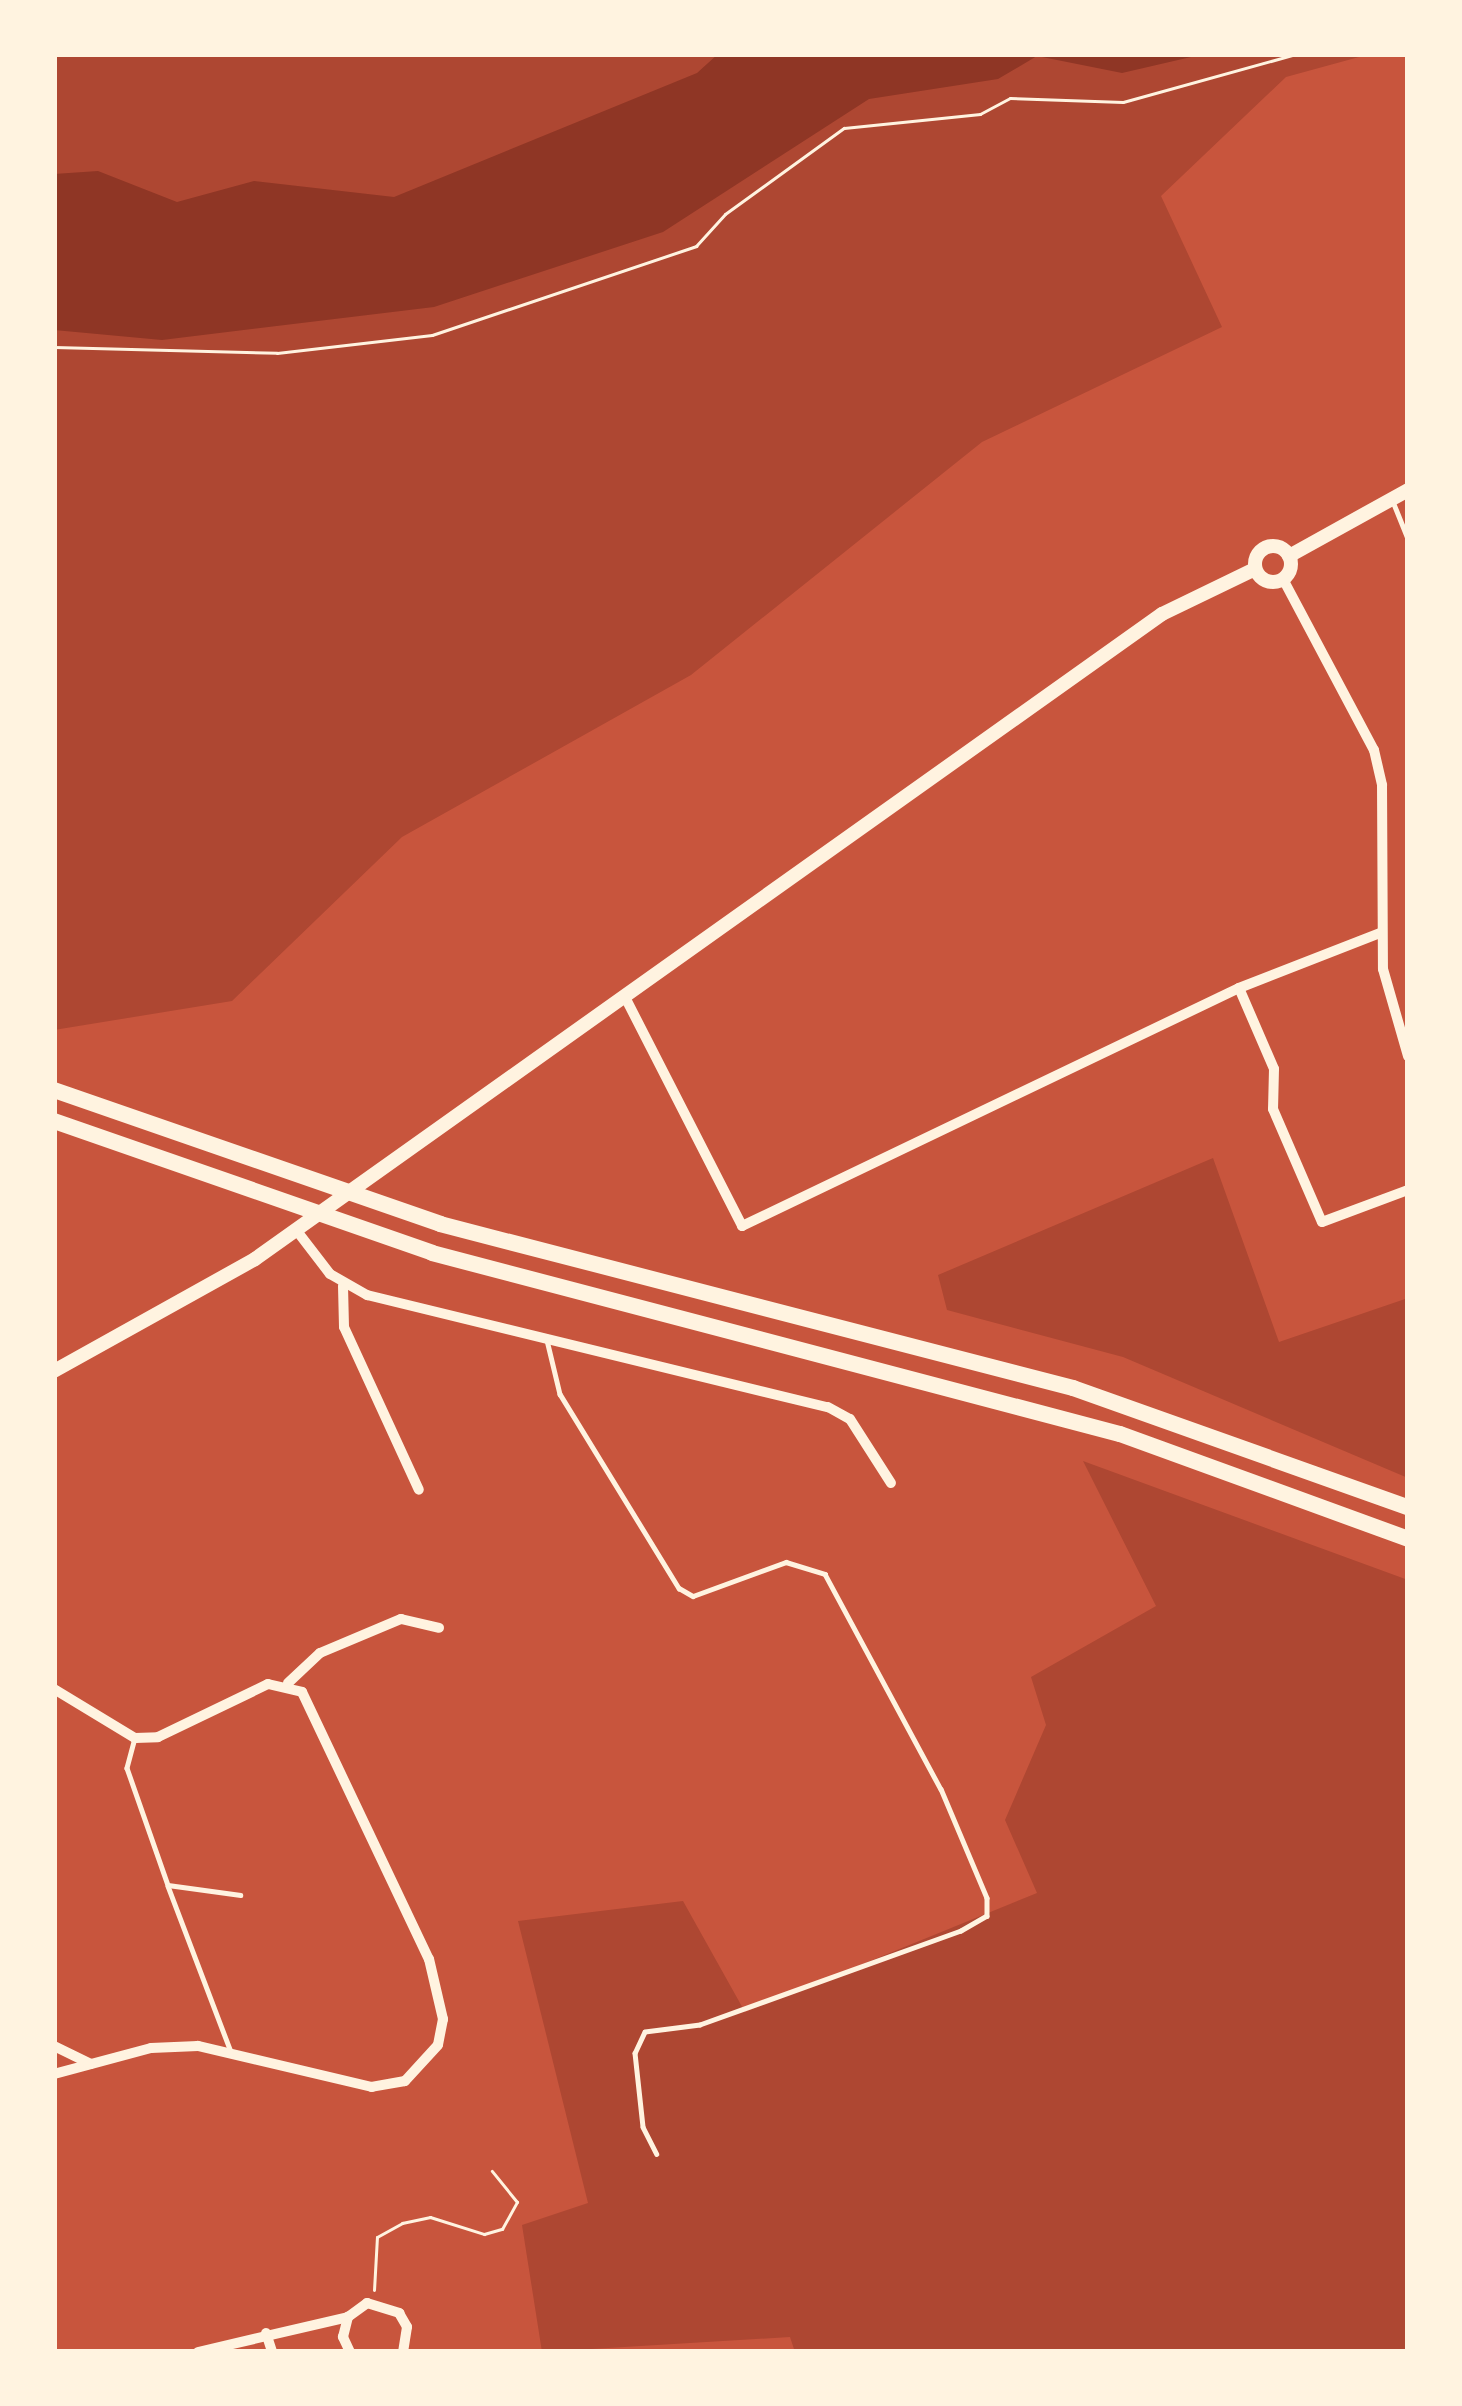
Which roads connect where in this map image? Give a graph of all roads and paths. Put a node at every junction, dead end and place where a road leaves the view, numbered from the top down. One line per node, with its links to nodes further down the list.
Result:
1 (1296, 54): 2 (path)
2 (54, 347)
3 (1408, 490): 4 (main road)
4 (1392, 499): 5 (lane); 6 (main road)
5 (1408, 539)
6 (1289, 556): 7 (main road); 8 (main road)
7 (1256, 569): 8 (main road); 11 (main road)
8 (1283, 579): 9 (street)
9 (1380, 933): 10 (street); 12 (street)
10 (1239, 988): 11 (street); 15 (street)
11 (626, 999): 16 (main road)
12 (1408, 1056)
13 (54, 1090): 22 (highway)
14 (54, 1121): 23 (highway)
15 (1408, 1190)
16 (297, 1231): 17 (street); 19 (main road)
17 (343, 1286): 18 (street); 21 (street)
18 (548, 1340): 20 (street); 34 (lane)
19 (54, 1371)
20 (891, 1483)
21 (419, 1490)
22 (1408, 1508)
23 (1408, 1539)
24 (440, 1628): 25 (street)
25 (288, 1683): 27 (street); 31 (street)
26 (54, 1690): 27 (street)
27 (135, 1738): 28 (lane)
28 (168, 1885): 29 (lane); 31 (lane)
29 (240, 1895)
30 (54, 2046): 32 (street)
31 (232, 2054): 32 (street)
32 (91, 2064): 33 (street)
33 (54, 2074)
34 (657, 2155)
35 (492, 2171): 36 (path)
36 (376, 2303): 37 (street); 42 (street)
37 (348, 2317): 38 (street); 41 (street)
38 (266, 2333): 39 (street); 40 (street)
39 (198, 2352)
40 (272, 2352)
41 (350, 2352)
42 (403, 2352)

